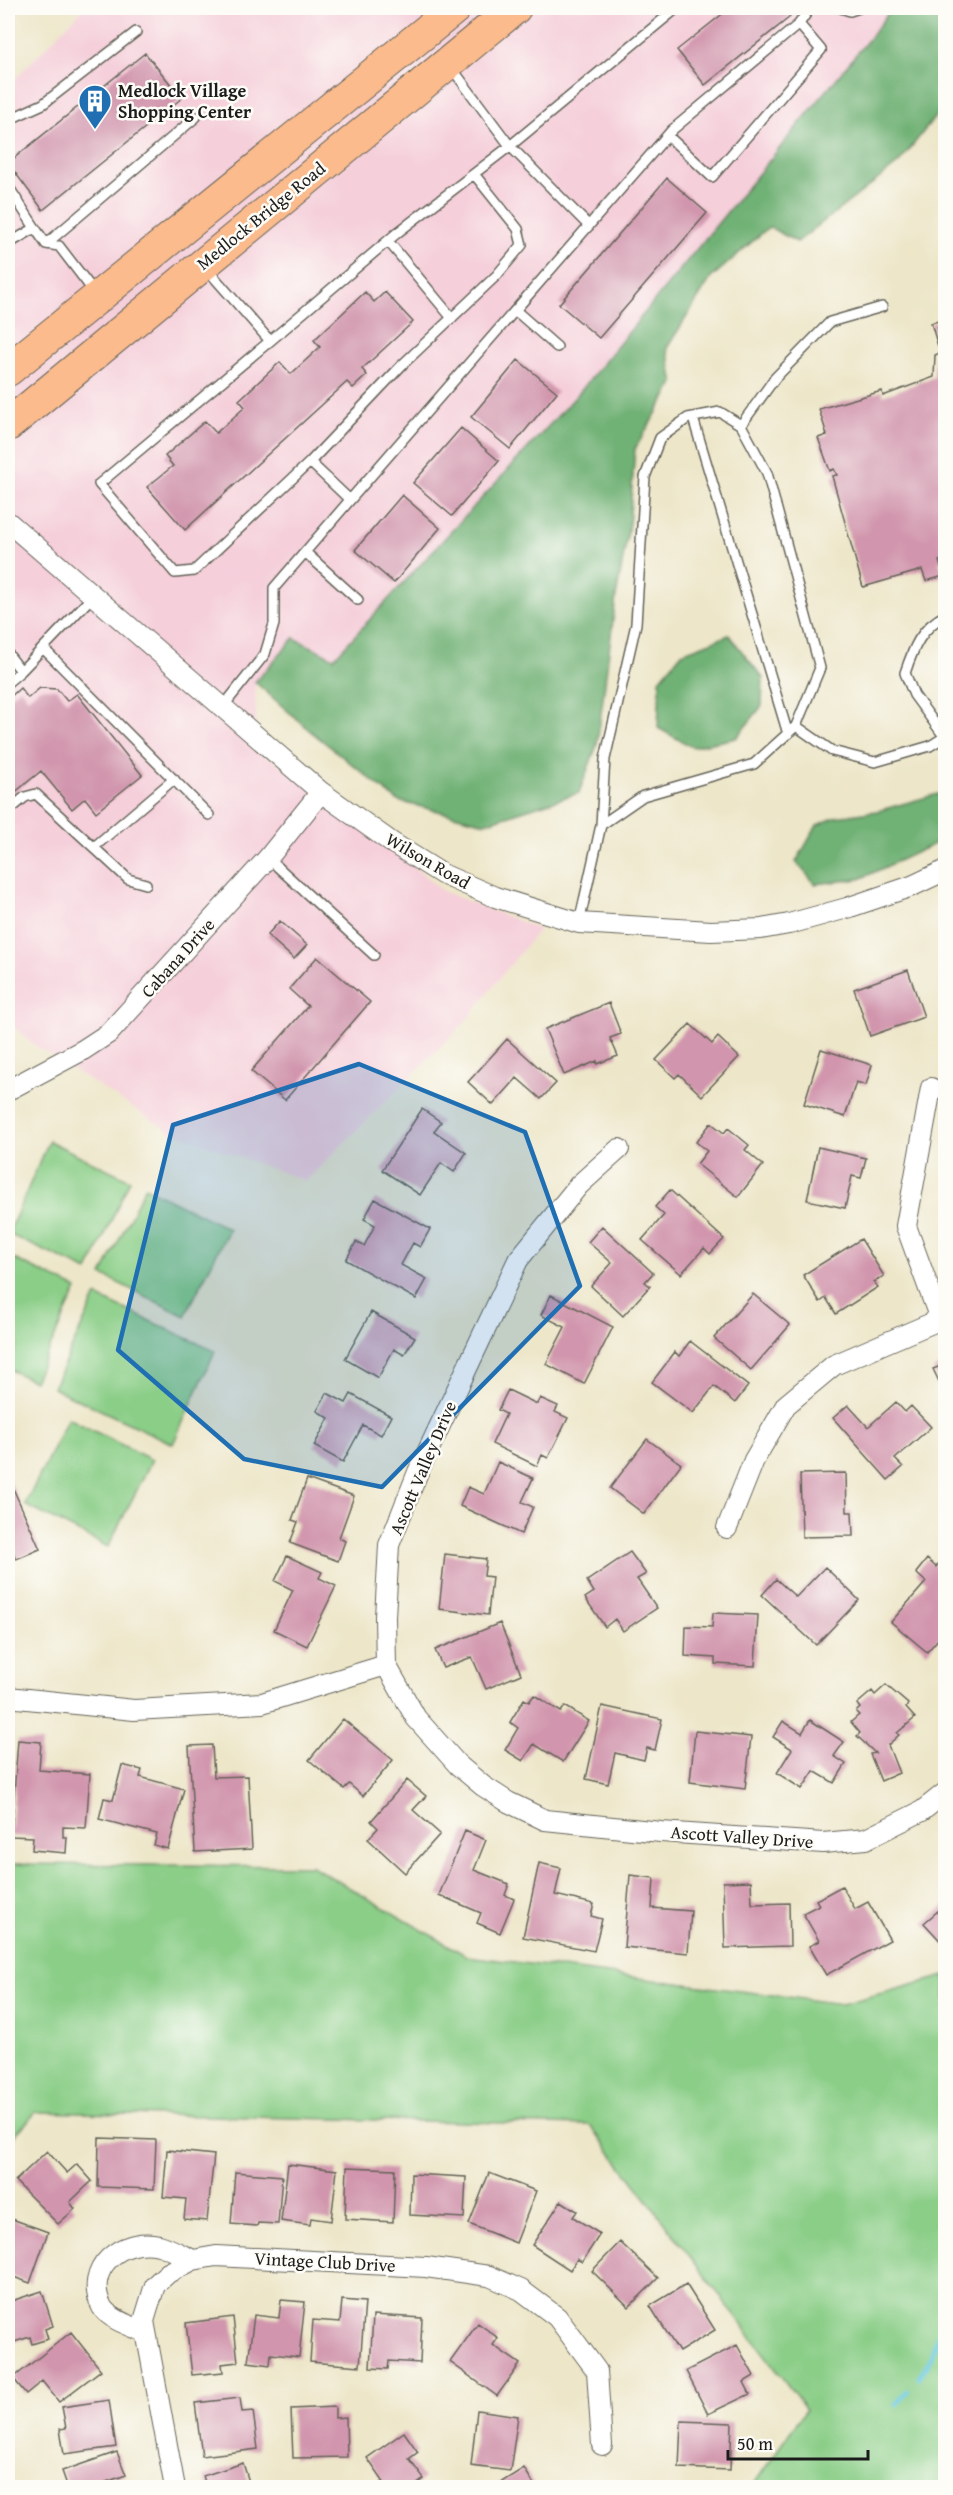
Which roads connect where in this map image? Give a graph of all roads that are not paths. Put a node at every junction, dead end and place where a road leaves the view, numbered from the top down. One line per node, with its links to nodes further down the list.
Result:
1 (455, 8): 22 (highway)
2 (515, 8): 9 (highway, Medlock Bridge Road)
3 (677, 8): 13 (lane)
4 (810, 8): 7 (lane)
5 (841, 8): 6 (lane)
6 (859, 8)
7 (799, 24): 12 (lane); 12 (lane)
8 (136, 32): 11 (lane)
9 (448, 63): 13 (lane); 21 (highway, Medlock Bridge Road)
10 (196, 117): 20 (lane)
11 (8, 120)
12 (668, 136): 16 (lane)
13 (510, 146): 14 (lane); 16 (lane)
14 (474, 174): 18 (lane); 25 (lane)
15 (8, 186): 17 (lane)
16 (589, 226): 24 (lane)
17 (35, 228): 19 (lane); 20 (lane)
18 (388, 241): 25 (lane); 26 (lane)
19 (8, 244)
20 (45, 244): 22 (lane)
21 (202, 264): 26 (lane); 30 (highway, Medlock Bridge Road)
22 (98, 297): 28 (highway)
23 (882, 307): 31 (lane)
24 (516, 311): 27 (lane); 33 (lane)
25 (452, 318): 32 (lane)
26 (270, 341): 32 (lane)
27 (557, 347)
28 (8, 370)
29 (693, 418): 31 (lane); 45 (lane); 51 (lane)
30 (8, 425)
31 (741, 425): 44 (lane)
32 (310, 462): 33 (lane)
33 (350, 500): 35 (lane)
34 (8, 522): 36 (street, Wilson Road)
35 (305, 552): 37 (lane); 43 (lane)
36 (93, 596): 39 (lane); 43 (street, Wilson Road)
37 (358, 600)
38 (945, 615): 46 (lane)
39 (43, 648): 41 (lane); 47 (lane)
40 (8, 654): 41 (lane)
41 (21, 671): 42 (lane)
42 (8, 682)
43 (222, 708): 48 (street, Wilson Road)
44 (796, 726): 45 (lane); 46 (lane)
45 (788, 734): 51 (lane)
46 (945, 736)
47 (174, 779): 50 (lane); 52 (lane)
48 (321, 792): 53 (street, Cabana Drive); 56 (street, Wilson Road)
49 (8, 811): 52 (lane)
50 (209, 815)
51 (601, 825): 56 (lane)
52 (94, 847): 55 (lane)
53 (268, 858): 57 (lane); 59 (street, Cabana Drive)
54 (945, 870): 56 (street, Wilson Road)
55 (146, 884)
56 (579, 923)
57 (374, 955)
58 (931, 1088): 61 (street)
59 (8, 1090)
60 (619, 1149): 63 (street, Ascott Valley Drive)
61 (943, 1318): 62 (street)
62 (726, 1527)
63 (386, 1665): 64 (street); 65 (street, Ascott Valley Drive)
64 (8, 1697)
65 (945, 1792)
66 (193, 2260): 67 (street, Vintage Club Drive); 67 (street); 68 (street, Vintage Club Drive)
67 (145, 2332): 69 (street, Vintage Club Drive)
68 (602, 2445)
69 (175, 2487)

